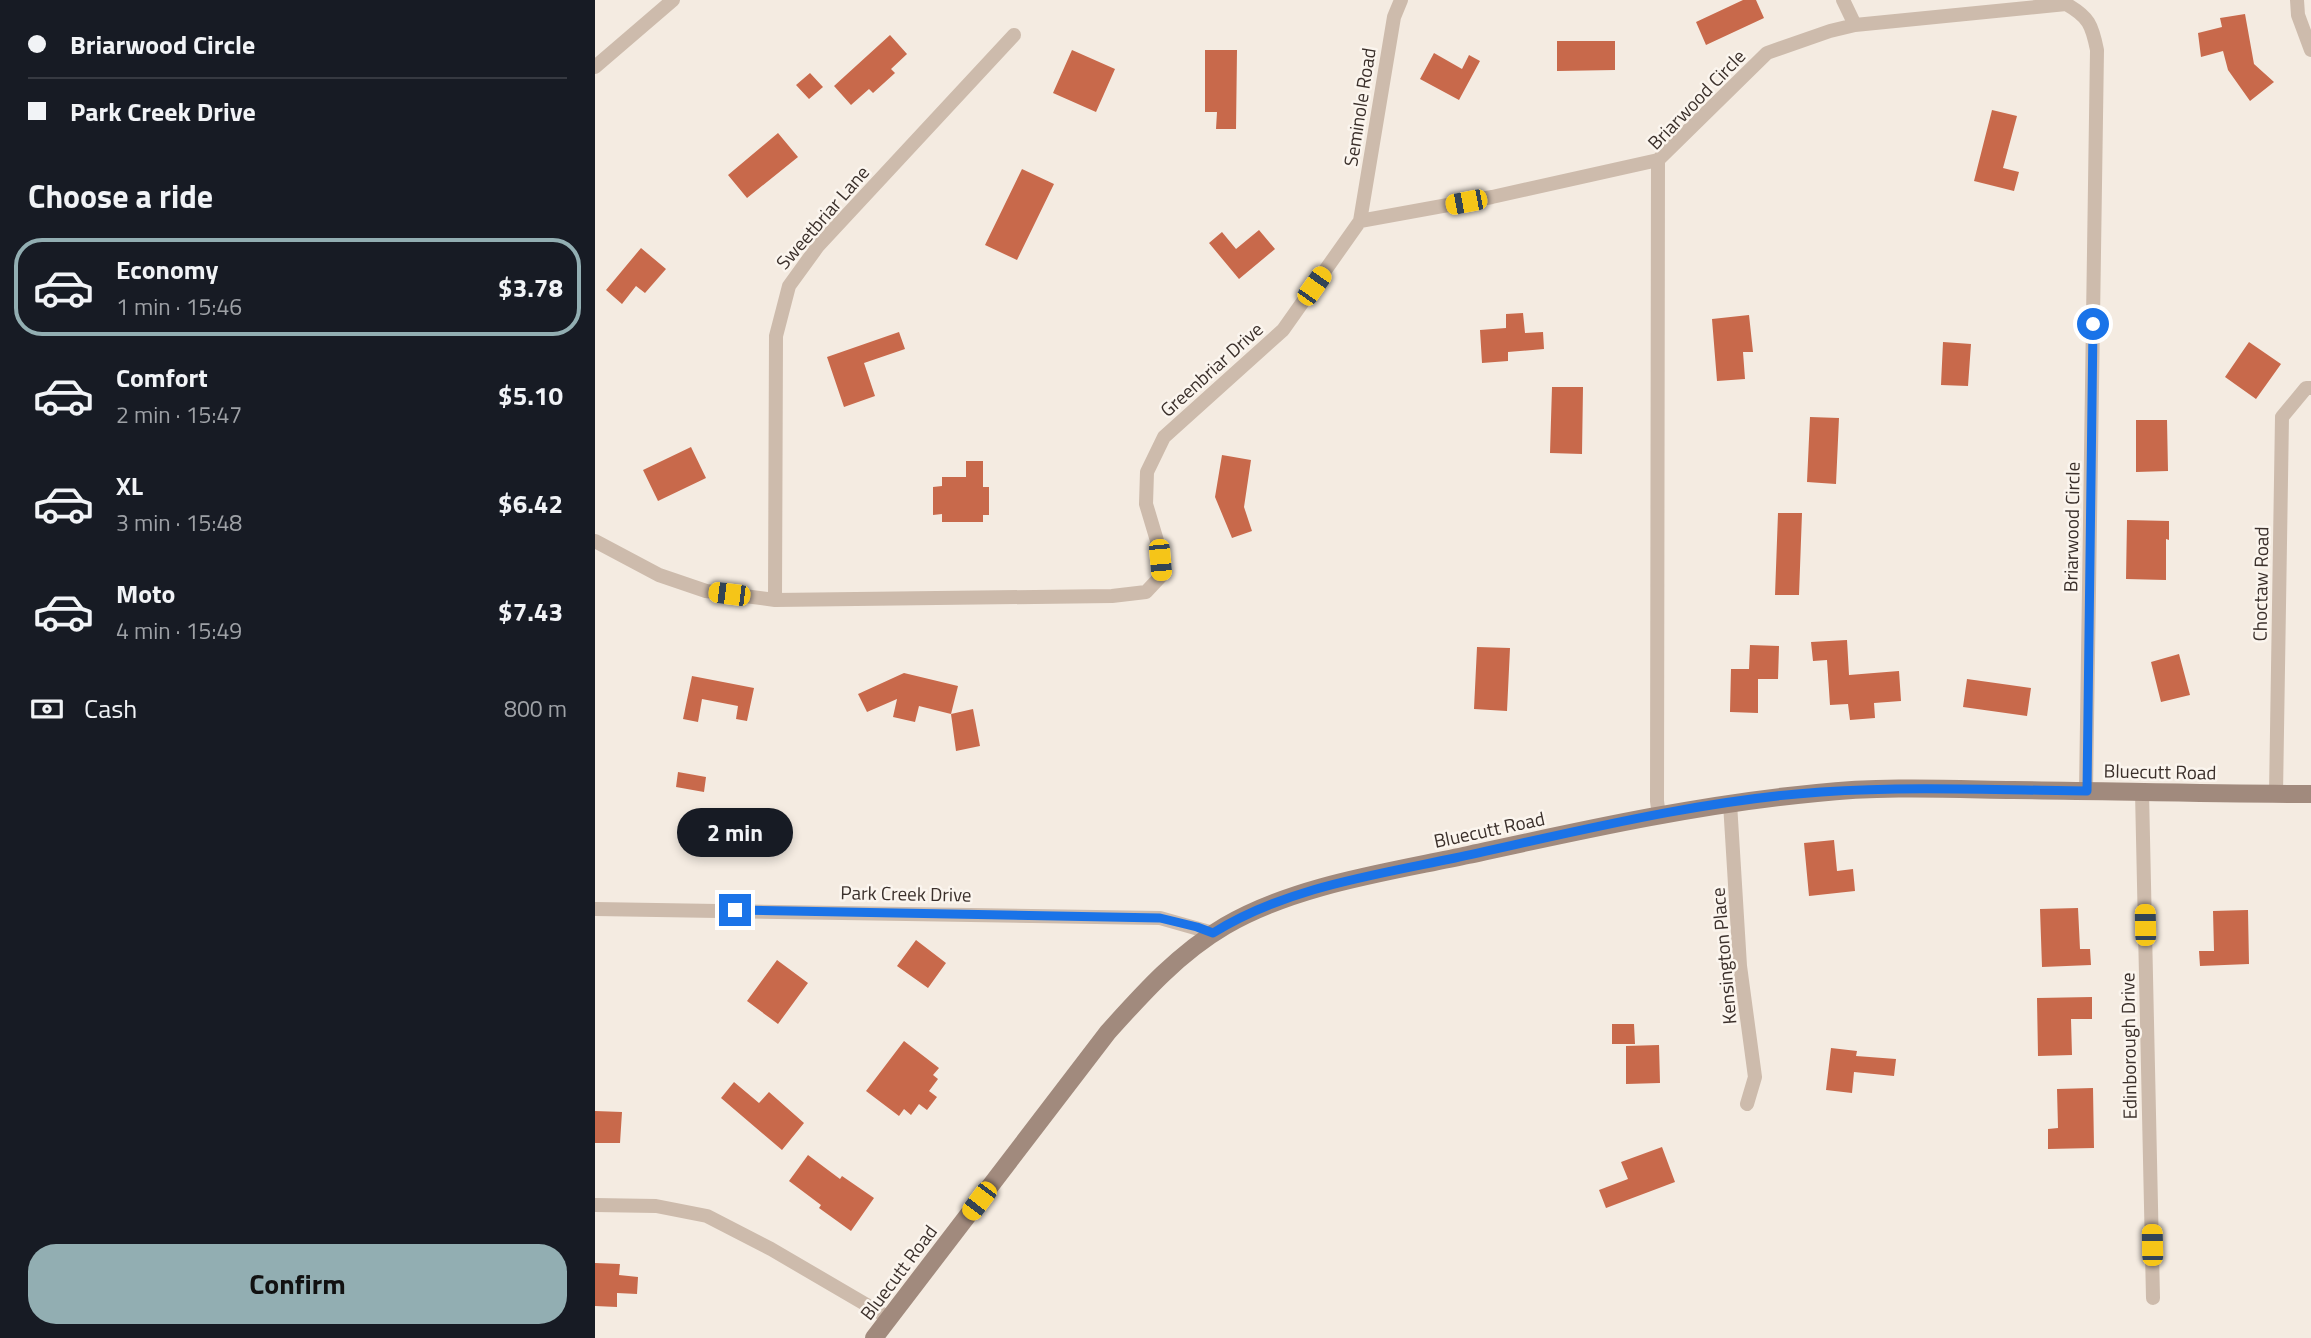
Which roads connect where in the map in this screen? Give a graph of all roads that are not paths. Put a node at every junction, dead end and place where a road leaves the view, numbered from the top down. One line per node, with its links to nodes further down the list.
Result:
1 (673, 0): 8 (street)
2 (1401, 0): 10 (street, Seminole Road)
3 (1843, 0): 5 (street)
4 (2297, 0): 7 (street)
5 (1855, 25): 9 (street, Briarwood Circle); 14 (street, Briarwood Circle)
6 (1014, 35): 13 (street, Sweetbriar Lane)
7 (2311, 50)
8 (595, 67)
9 (1658, 160): 10 (street); 19 (street, Briarwood Circle)
10 (1360, 221): 13 (street, Greenbriar Drive)
11 (2311, 388): 16 (street, Choctaw Road)
12 (595, 541): 13 (street, Greenbriar Drive)
13 (775, 600)
14 (2087, 791): 15 (street, Bluecutt Road); 18 (street, Bluecutt Road)
15 (2143, 792): 16 (street, Bluecutt Road); 24 (street, Edinborough Drive)
16 (2276, 794): 17 (street, Bluecutt Road)
17 (2311, 794)
18 (1730, 803): 19 (street, Bluecutt Road); 22 (street, Kensington Place)
19 (1659, 816): 21 (street, Bluecutt Road)
20 (595, 909): 21 (street, Park Creek Drive)
21 (1213, 933): 25 (street, Bluecutt Road)
22 (1747, 1104)
23 (595, 1205): 25 (street)
24 (2153, 1298)
25 (890, 1318): 26 (street, Bluecutt Road)
26 (874, 1338)

